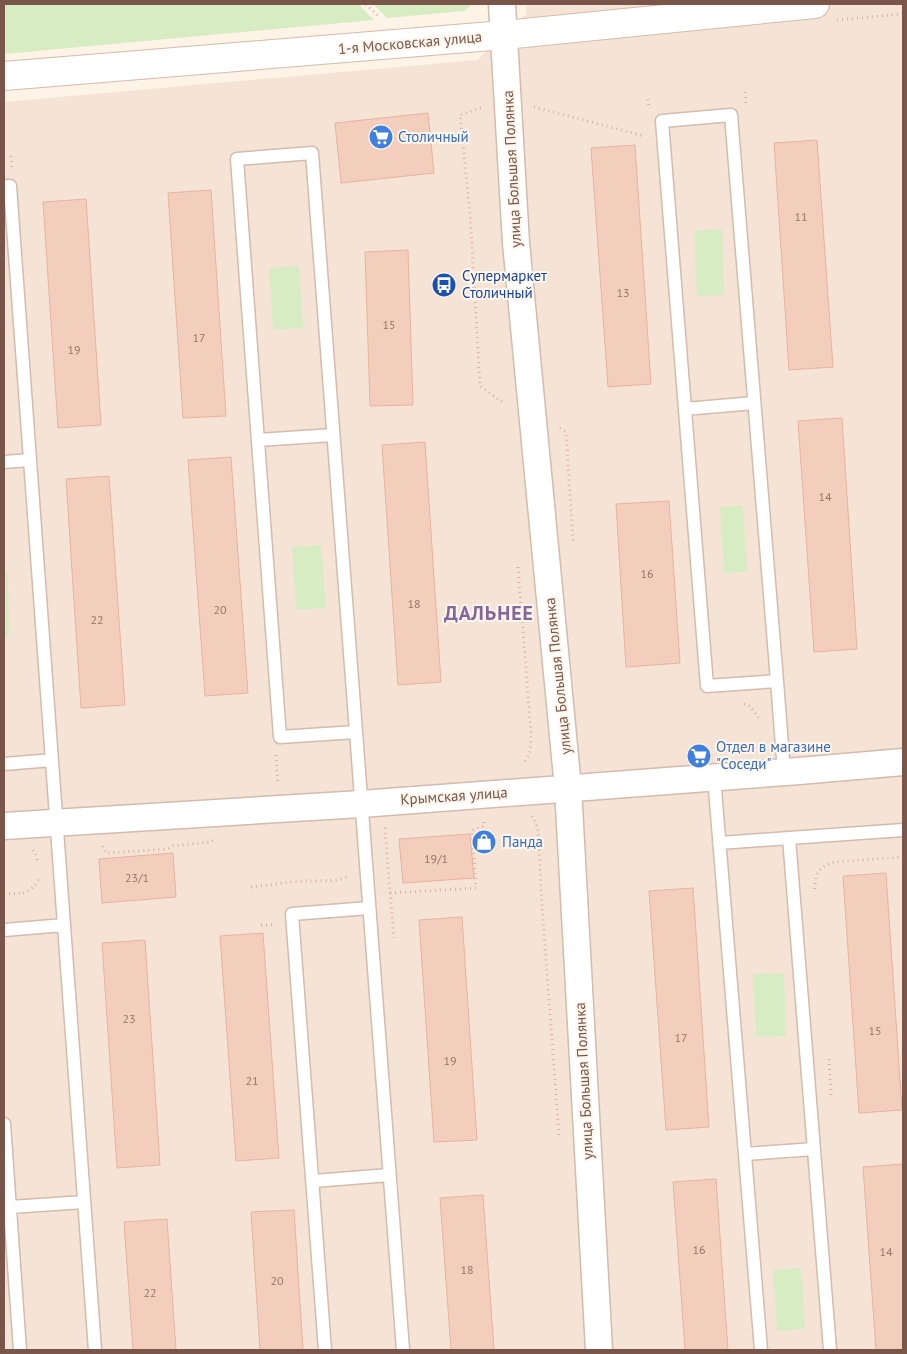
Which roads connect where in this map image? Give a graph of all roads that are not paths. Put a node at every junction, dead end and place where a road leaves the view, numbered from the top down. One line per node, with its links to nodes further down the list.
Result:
1 (502, 4): 3 (street, улица Большая Полянка)
2 (815, 4): 3 (street, 1-я Московская улица)
3 (504, 35): 4 (street, 1-я Московская улица); 19 (street, улица Большая Полянка)
4 (4, 76)
5 (4, 186): 10 (lane)
6 (754, 404): 7 (lane); 7 (lane); 12 (lane)
7 (685, 409): 12 (lane)
8 (333, 434): 9 (lane); 9 (lane); 13 (lane)
9 (258, 440): 13 (lane)
10 (30, 460): 11 (lane); 14 (lane)
11 (4, 462)
12 (777, 681): 17 (lane)
13 (356, 732): 20 (lane)
14 (52, 760): 16 (lane); 21 (lane)
15 (903, 762): 17 (street, Крымская улица)
16 (4, 764)
17 (784, 772): 18 (street, Крымская улица)
18 (714, 777): 19 (street, Крымская улица); 25 (lane)
19 (568, 788): 20 (street, Крымская улица); 40 (street, улица Большая Полянка)
20 (361, 804): 21 (street, Крымская улица); 26 (lane)
21 (57, 822): 22 (street, Крымская улица); 27 (lane)
22 (4, 826)
23 (903, 830): 24 (lane)
24 (789, 838): 25 (lane); 30 (lane)
25 (719, 843): 31 (lane)
26 (369, 908): 32 (lane); 33 (lane)
27 (64, 925): 28 (lane); 34 (lane)
28 (4, 930)
29 (4, 1124): 35 (lane)
30 (814, 1149): 31 (lane); 42 (lane)
31 (745, 1154): 41 (lane)
32 (389, 1175): 33 (lane); 39 (lane)
33 (312, 1181): 38 (lane)
34 (84, 1202): 35 (lane); 37 (lane)
35 (10, 1207): 36 (lane)
36 (20, 1350)
37 (95, 1350)
38 (325, 1350)
39 (402, 1350)
40 (599, 1350)
41 (760, 1350)
42 (830, 1350)

